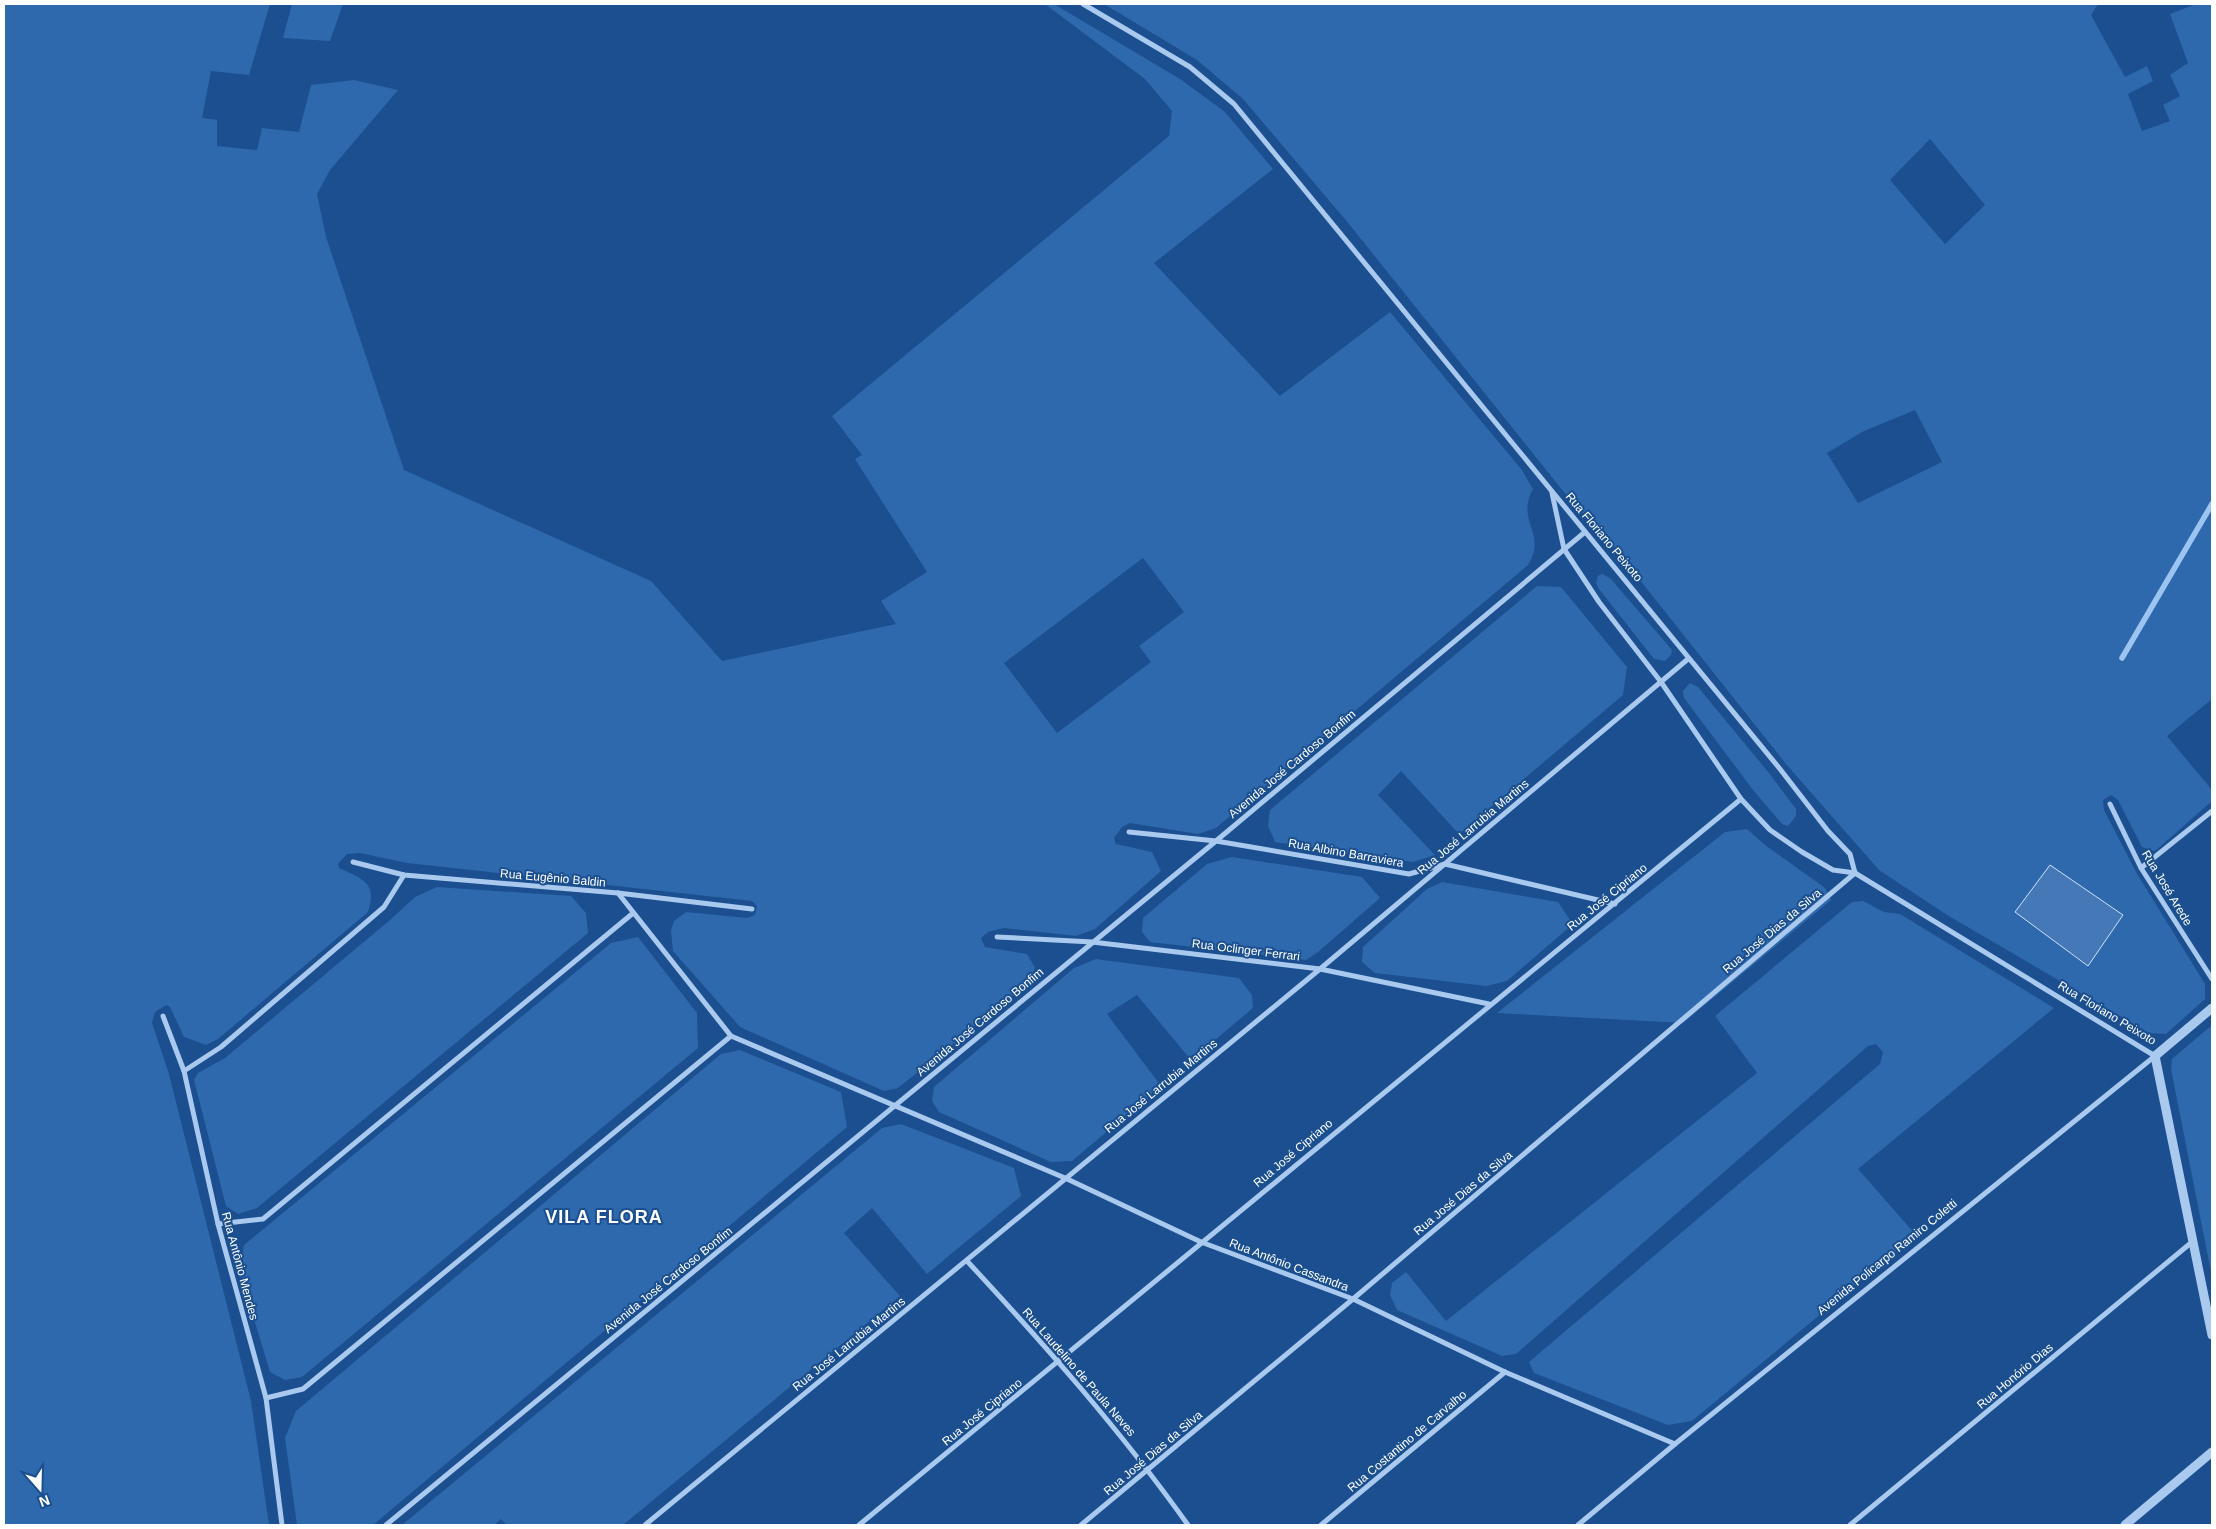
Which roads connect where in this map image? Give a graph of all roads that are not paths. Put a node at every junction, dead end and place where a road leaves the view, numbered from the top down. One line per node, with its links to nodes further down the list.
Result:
1 (1084, 4): 2 (street)
2 (1552, 493): 3 (street, Rua Floriano Peixoto); 4 (street, Rua Floriano Peixoto)
3 (1585, 532): 4 (street, Avenida José Cardoso Bonfim); 5 (street, Rua Floriano Peixoto)
4 (1564, 549): 6 (street, Rua Floriano Peixoto); 11 (street, Avenida José Cardoso Bonfim)
5 (1688, 658): 6 (street, Rua José Larrubia Martins); 15 (street, Rua Floriano Peixoto)
6 (1662, 682): 7 (street, Rua Floriano Peixoto); 13 (street, Rua José Larrubia Martins)
7 (1741, 799): 15 (street, Rua Floriano Peixoto); 18 (street, Rua José Cipriano)
8 (2110, 804): 14 (street, Rua José Arede)
9 (2212, 811): 14 (street)
10 (1129, 832): 11 (street, Rua Albino Barraviera)
11 (1216, 841): 13 (street, Rua Albino Barraviera); 22 (street, Avenida José Cardoso Bonfim)
12 (353, 862): 16 (street, Rua Eugênio Baldin)
13 (1445, 864): 18 (street, Rua Albino Barraviera); 23 (street, Rua José Larrubia Martins)
14 (2142, 868): 24 (street, Rua José Arede)
15 (1855, 872): 29 (street, Rua Floriano Peixoto); 37 (street, Rua José Dias da Silva)
16 (404, 875): 17 (street, Rua Eugênio Baldin); 30 (street)
17 (618, 893): 19 (street, Rua Eugênio Baldin); 20 (street)
18 (1615, 904): 25 (street, Rua José Cipriano)
19 (752, 909)
20 (632, 914): 28 (street); 33 (street)
21 (997, 937): 22 (street, Rua Oclinger Ferrari)
22 (1092, 942): 23 (street, Rua Oclinger Ferrari); 31 (street, Avenida José Cardoso Bonfim)
23 (1320, 969): 25 (street, Rua Oclinger Ferrari); 32 (street, Rua José Larrubia Martins)
24 (2212, 979)
25 (1489, 1004): 34 (street, Rua José Cipriano)
26 (2212, 1008): 29 (street, Avenida Policarpo Ramiro Coletti)
27 (163, 1016): 30 (street, Rua Antônio Mendes)
28 (731, 1036): 31 (street, Rua Antônio Cassandra); 41 (street)
29 (2155, 1056): 35 (street, Rua Floriano Peixoto); 42 (street, Avenida Policarpo Ramiro Coletti)
30 (184, 1071): 33 (street, Rua Antônio Mendes)
31 (895, 1106): 32 (street, Rua Antônio Cassandra); 46 (street, Avenida José Cardoso Bonfim)
32 (1065, 1178): 34 (street, Rua Antônio Cassandra); 36 (street, Rua José Larrubia Martins)
33 (218, 1224): 41 (street, Rua Antônio Mendes)
34 (1201, 1242): 37 (street, Rua Antônio Cassandra); 39 (street, Rua José Cipriano)
35 (2192, 1242): 38 (street, Rua Floriano Peixoto); 53 (street, Rua Honório Dias)
36 (966, 1260): 39 (street, Rua Laudelino de Paula Neves); 47 (street, Rua José Larrubia Martins)
37 (1353, 1300): 40 (street, Rua Antônio Cassandra); 44 (street, Rua José Dias da Silva)
38 (2212, 1336)
39 (1059, 1361): 44 (street, Rua Laudelino de Paula Neves); 48 (street, Rua José Cipriano)
40 (1505, 1372): 42 (street, Rua Antônio Cassandra); 51 (street, Rua Costantino de Carvalho)
41 (266, 1398): 45 (street, Rua Antônio Mendes)
42 (1675, 1444): 52 (street, Avenida Policarpo Ramiro Coletti)
43 (2212, 1452): 54 (street)
44 (1149, 1471): 49 (street, Rua José Dias da Silva); 50 (street, Rua Laudelino de Paula Neves)
45 (282, 1525)
46 (386, 1525)
47 (645, 1525)
48 (859, 1525)
49 (1081, 1525)
50 (1188, 1525)
51 (1321, 1525)
52 (1578, 1525)
53 (1850, 1525)
54 (2125, 1525)

